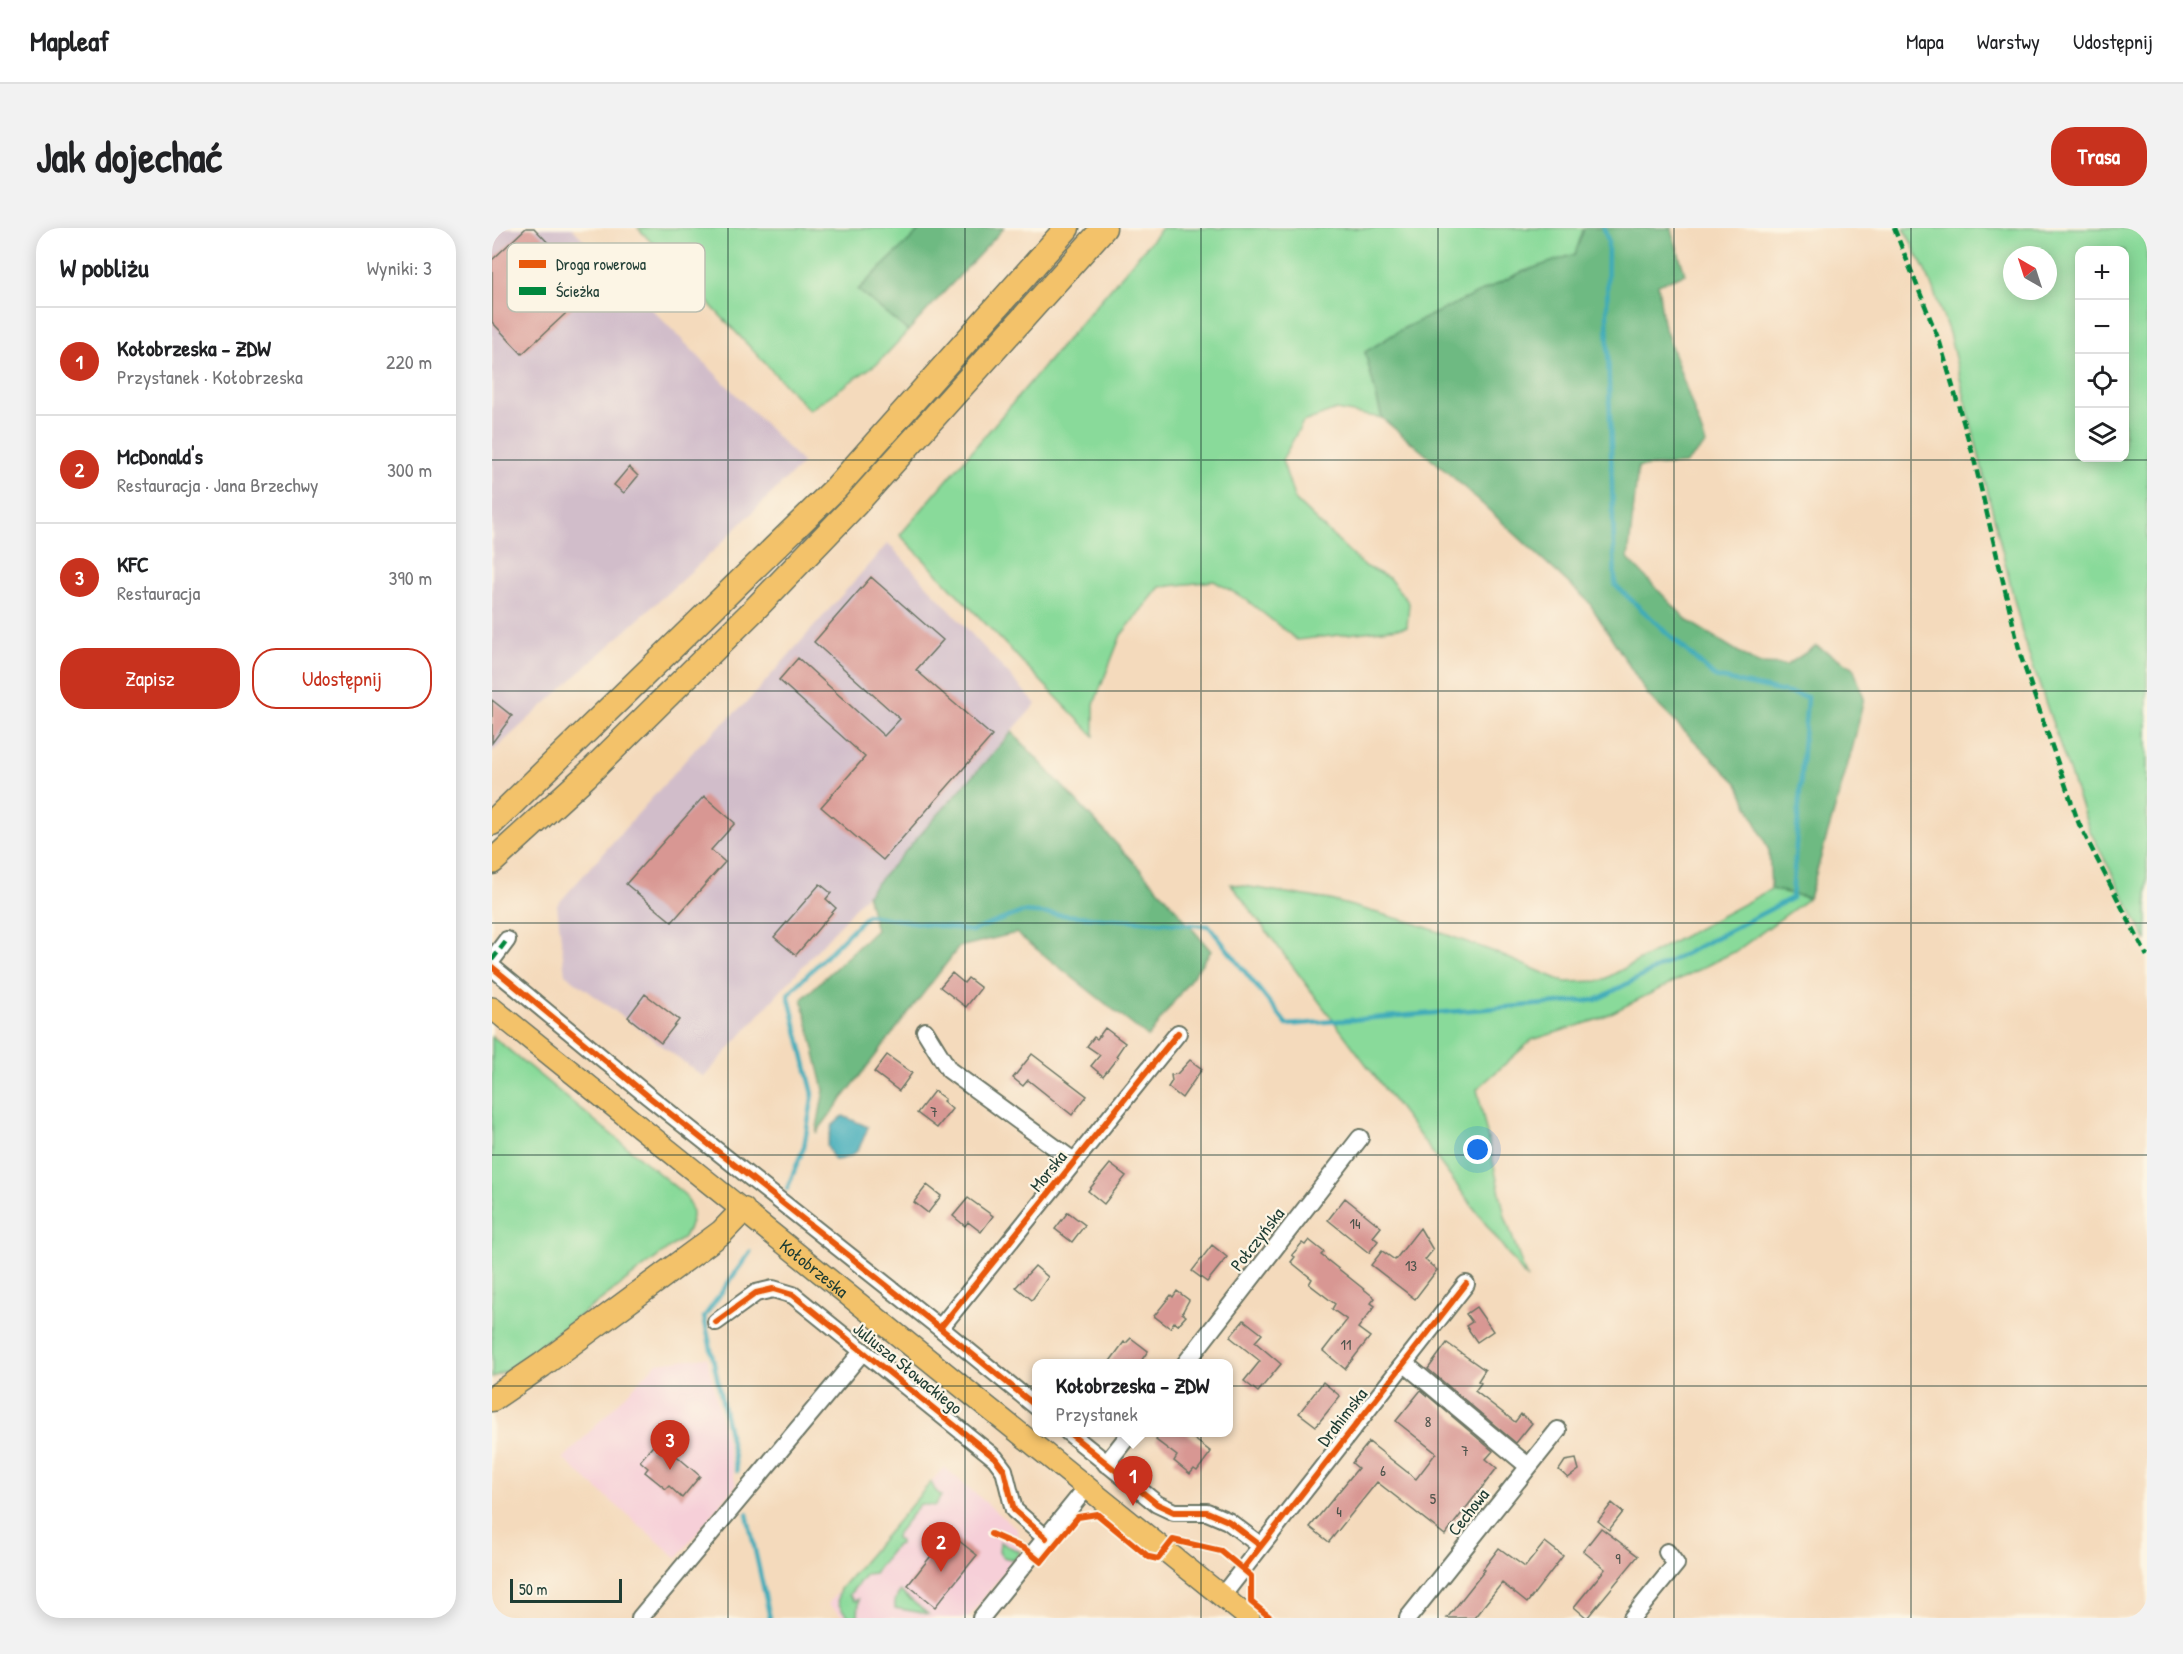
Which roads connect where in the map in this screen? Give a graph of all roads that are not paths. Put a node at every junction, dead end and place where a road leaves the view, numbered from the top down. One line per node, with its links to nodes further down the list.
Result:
1 (1067, 228): 3 (highway)
2 (1104, 228): 4 (highway)
3 (492, 823)
4 (492, 862)
5 (507, 940): 6 (street)
6 (492, 960)
7 (492, 967): 16 (street)
8 (492, 1008): 13 (main road, Kołobrzeska)
9 (925, 1031): 12 (street, Morska)
10 (1178, 1033): 12 (street, Morska)
11 (1360, 1138): 18 (street, Połczyńska)
12 (1075, 1162): 16 (street, Morska)
13 (743, 1210): 20 (highway); 27 (main road, Kołobrzeska)
14 (1466, 1284): 19 (street, Drahimska)
15 (716, 1322): 17 (street, Juliusza Słowackiego)
16 (940, 1328): 21 (street)
17 (863, 1351): 28 (street, Juliusza Słowackiego); 32 (street, Juliusza Słowackiego)
18 (1189, 1359)
19 (1404, 1363): 26 (street); 29 (street, Drahimska)
20 (492, 1399)
21 (1032, 1403)
22 (1558, 1430): 26 (street, Cechowa)
23 (1074, 1437): 25 (street)
24 (1127, 1437): 25 (street)
25 (1106, 1464): 29 (street)
26 (1528, 1466): 35 (street, Cechowa)
27 (1087, 1487): 28 (street); 31 (main road, Kołobrzeska)
28 (1046, 1538): 33 (street)
29 (1261, 1546): 31 (street, Drahimska)
30 (1667, 1552): 36 (street)
31 (1222, 1596): 34 (main road, Kołobrzeska)
32 (640, 1618)
33 (981, 1618)
34 (1249, 1618)
35 (1408, 1618)
36 (1632, 1618)

